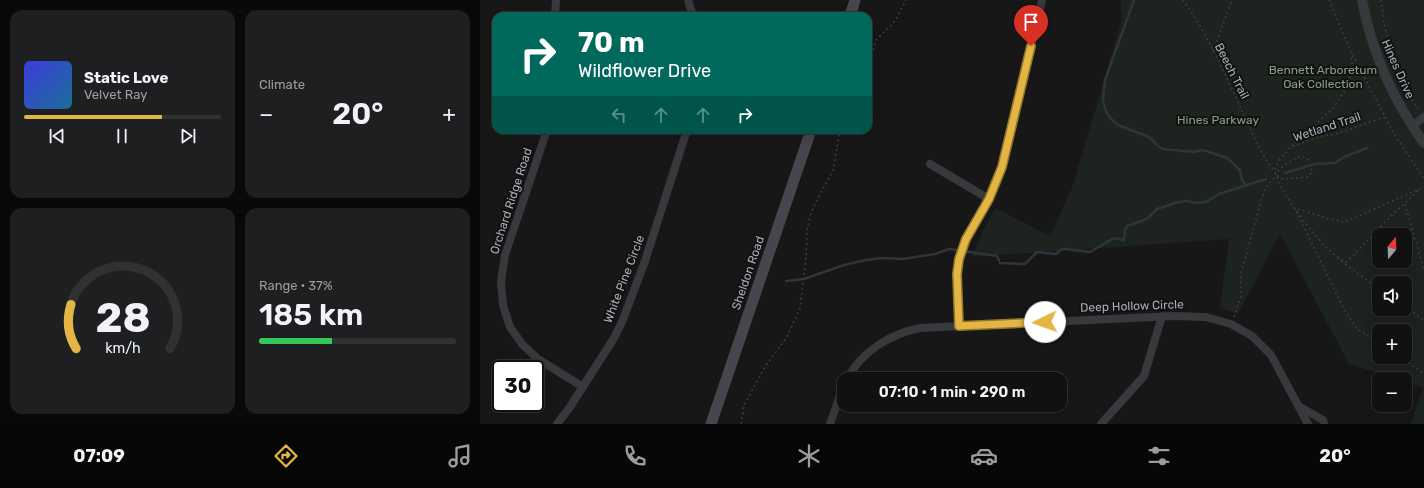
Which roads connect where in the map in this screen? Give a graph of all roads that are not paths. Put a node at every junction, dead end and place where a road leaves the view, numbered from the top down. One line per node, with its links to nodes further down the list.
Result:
1 (556, 0): 6 (street)
2 (688, 0): 7 (street)
3 (855, 0): 8 (main road)
4 (1042, 0): 16 (street)
5 (1362, 0): 10 (street, Hines Drive)
6 (555, 12)
7 (692, 12)
8 (851, 12)
9 (1424, 117): 10 (street)
10 (1412, 126): 14 (street, Hines Drive)
11 (545, 134): 20 (street, Orchard Ridge Road)
12 (687, 134): 20 (street, White Pine Circle)
13 (809, 134): 24 (main road, Sheldon Road)
14 (1424, 143)
15 (930, 164): 16 (street)
16 (989, 199): 18 (street)
17 (1162, 316): 18 (street, Deep Hollow Circle); 22 (street, Deep Hollow Circle); 26 (street)
18 (959, 326): 19 (street, Deep Hollow Circle)
19 (852, 372)
20 (583, 387): 23 (street, White Pine Circle)
21 (837, 404): 25 (street)
22 (1299, 407): 27 (street, Deep Hollow Circle); 28 (street)
23 (557, 424)
24 (710, 424)
25 (830, 424)
26 (1101, 424)
27 (1308, 424)
28 (1324, 424)

